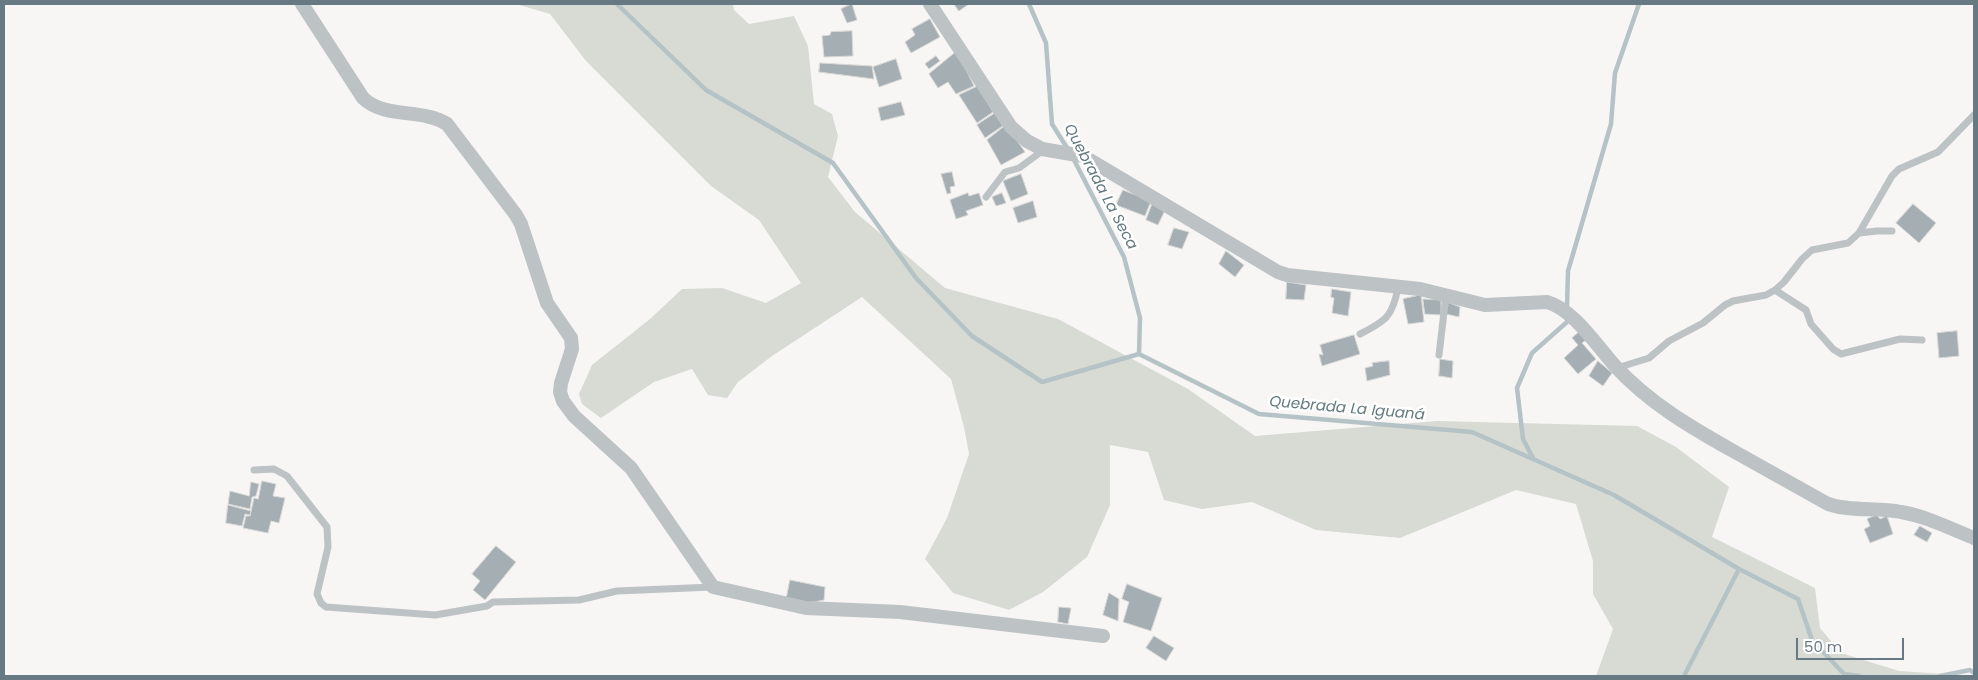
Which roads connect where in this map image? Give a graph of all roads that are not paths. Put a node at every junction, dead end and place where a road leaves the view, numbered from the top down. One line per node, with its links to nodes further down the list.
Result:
1 (302, 4): 17 (street)
2 (930, 4): 4 (street)
3 (1974, 115): 7 (lane)
4 (1045, 149): 5 (lane); 8 (street)
5 (986, 197)
6 (1892, 232): 7 (lane)
7 (1859, 233): 9 (lane)
8 (1398, 287): 10 (street); 11 (lane)
9 (1775, 290): 12 (lane); 14 (lane)
10 (1446, 296): 13 (lane); 14 (street)
11 (1360, 334)
12 (1922, 340)
13 (1439, 355)
14 (1617, 368): 16 (street)
15 (254, 470): 17 (lane)
16 (1974, 538)
17 (713, 587): 18 (street)
18 (1103, 636)

